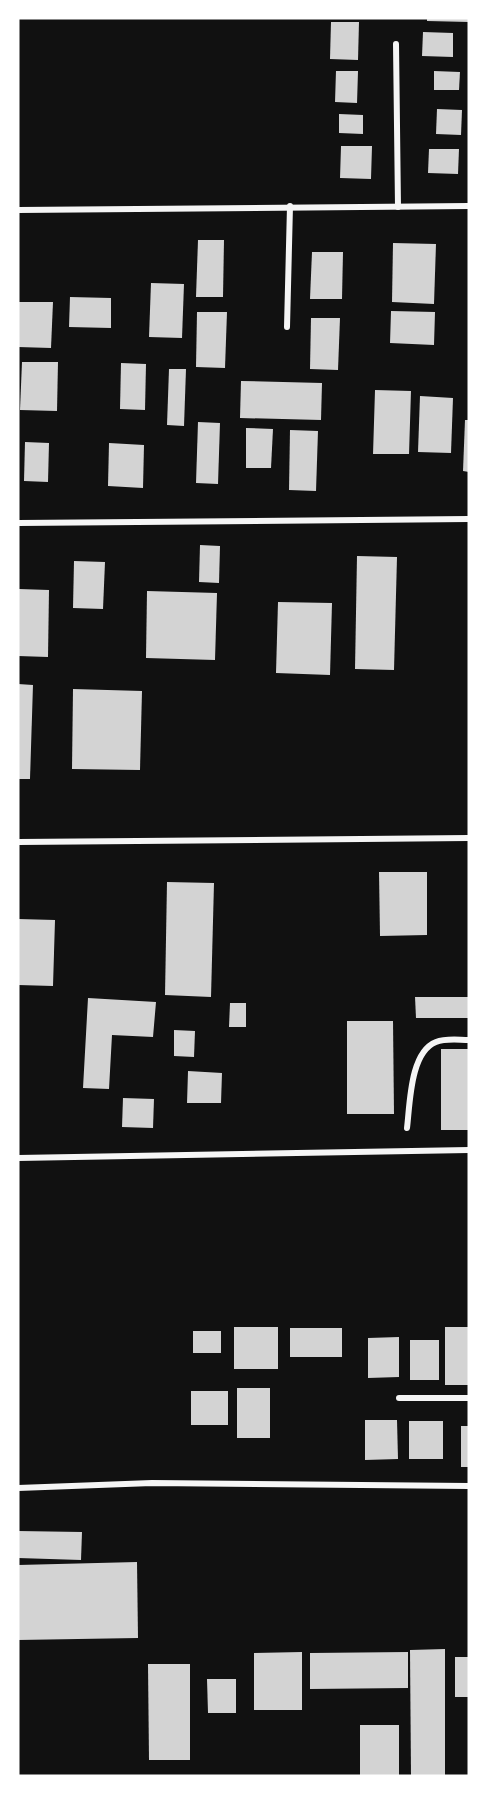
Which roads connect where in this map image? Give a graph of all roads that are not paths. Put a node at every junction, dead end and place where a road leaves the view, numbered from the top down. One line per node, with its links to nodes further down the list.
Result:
1 (396, 44): 4 (street)
2 (290, 206): 4 (street); 5 (street); 6 (street)
3 (469, 206): 4 (street)
4 (398, 207)
5 (18, 210)
6 (287, 327)
7 (469, 519): 8 (street)
8 (18, 523)
9 (469, 838): 10 (street)
10 (18, 842)
11 (469, 1040): 12 (street)
12 (407, 1128)
13 (469, 1150): 14 (street)
14 (18, 1158)
15 (399, 1398): 16 (street)
16 (469, 1398)
17 (469, 1486): 18 (street)
18 (18, 1488)

